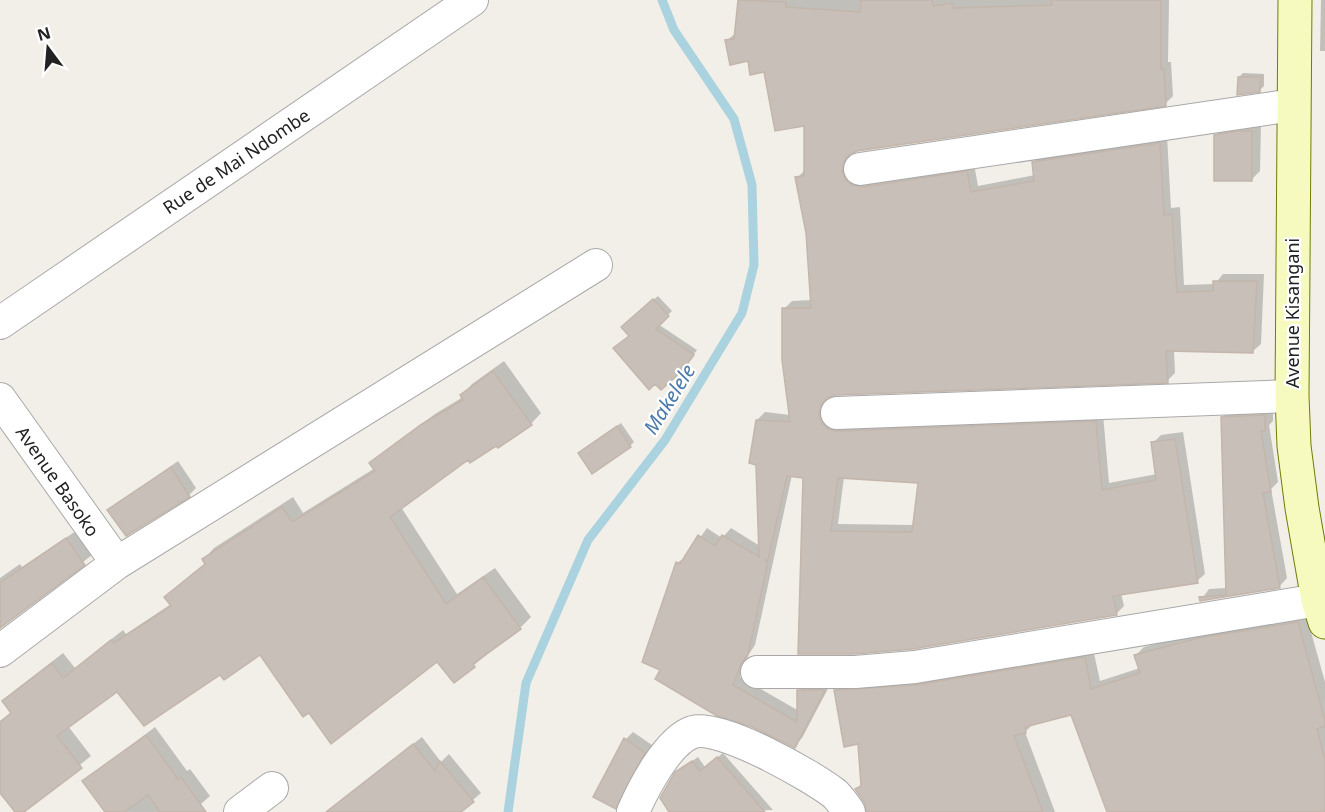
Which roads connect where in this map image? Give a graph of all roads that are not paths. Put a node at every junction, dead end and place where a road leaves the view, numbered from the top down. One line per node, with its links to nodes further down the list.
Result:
1 (472, 0): 6 (street, Rue de Mai Ndombe)
2 (1295, 0): 3 (street, Avenue Kisangani)
3 (1293, 105): 4 (street); 7 (street, Avenue Kisangani)
4 (860, 169)
5 (596, 265): 10 (street)
6 (0, 323)
7 (1292, 396): 9 (street); 11 (street, Avenue Kisangani)
8 (0, 399): 10 (street, Avenue Basoko)
9 (837, 413)
10 (117, 562): 12 (street)
11 (1321, 611): 13 (street)
12 (0, 651)
13 (757, 672)
14 (272, 788): 15 (street)
15 (240, 812)
16 (633, 812): 17 (street)
17 (849, 812)

